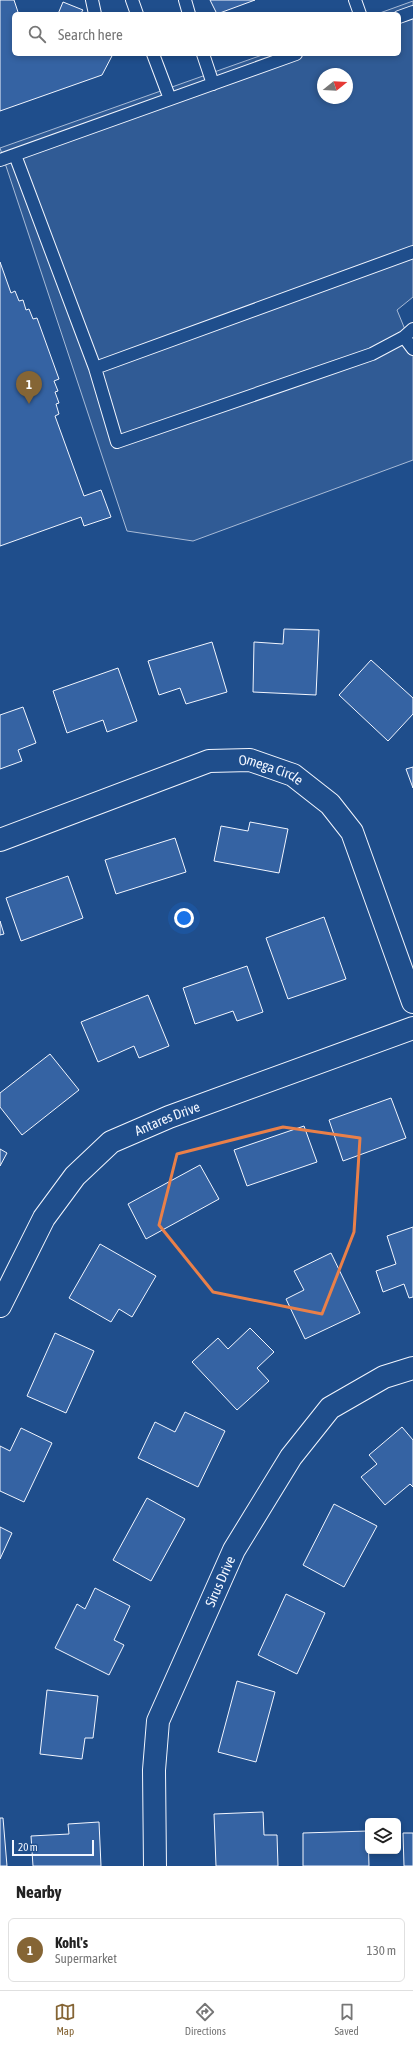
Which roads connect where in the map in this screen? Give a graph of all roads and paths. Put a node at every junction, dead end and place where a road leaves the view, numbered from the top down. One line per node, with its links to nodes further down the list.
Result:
1 (92, 0): 5 (lane)
2 (132, 0): 6 (lane)
3 (185, 0): 7 (lane)
4 (355, 0): 8 (lane)
5 (95, 12)
6 (136, 12)
7 (189, 12)
8 (359, 12)
9 (413, 12): 10 (lane)
10 (401, 16)
11 (154, 56): 15 (lane)
12 (204, 56): 14 (lane)
13 (290, 56): 14 (lane)
14 (213, 84): 15 (lane)
15 (170, 99): 16 (lane)
16 (15, 155): 17 (lane); 21 (lane)
17 (0, 160)
18 (413, 252): 21 (lane)
19 (408, 333): 20 (lane); 21 (lane)
20 (413, 349)
21 (96, 368)
22 (0, 840): 23 (street, Omega Circle)
23 (413, 1002)
24 (413, 1028): 25 (street, Antares Drive)
25 (0, 1306)
26 (413, 1368): 27 (street, Sirus Drive)
27 (155, 1866)

